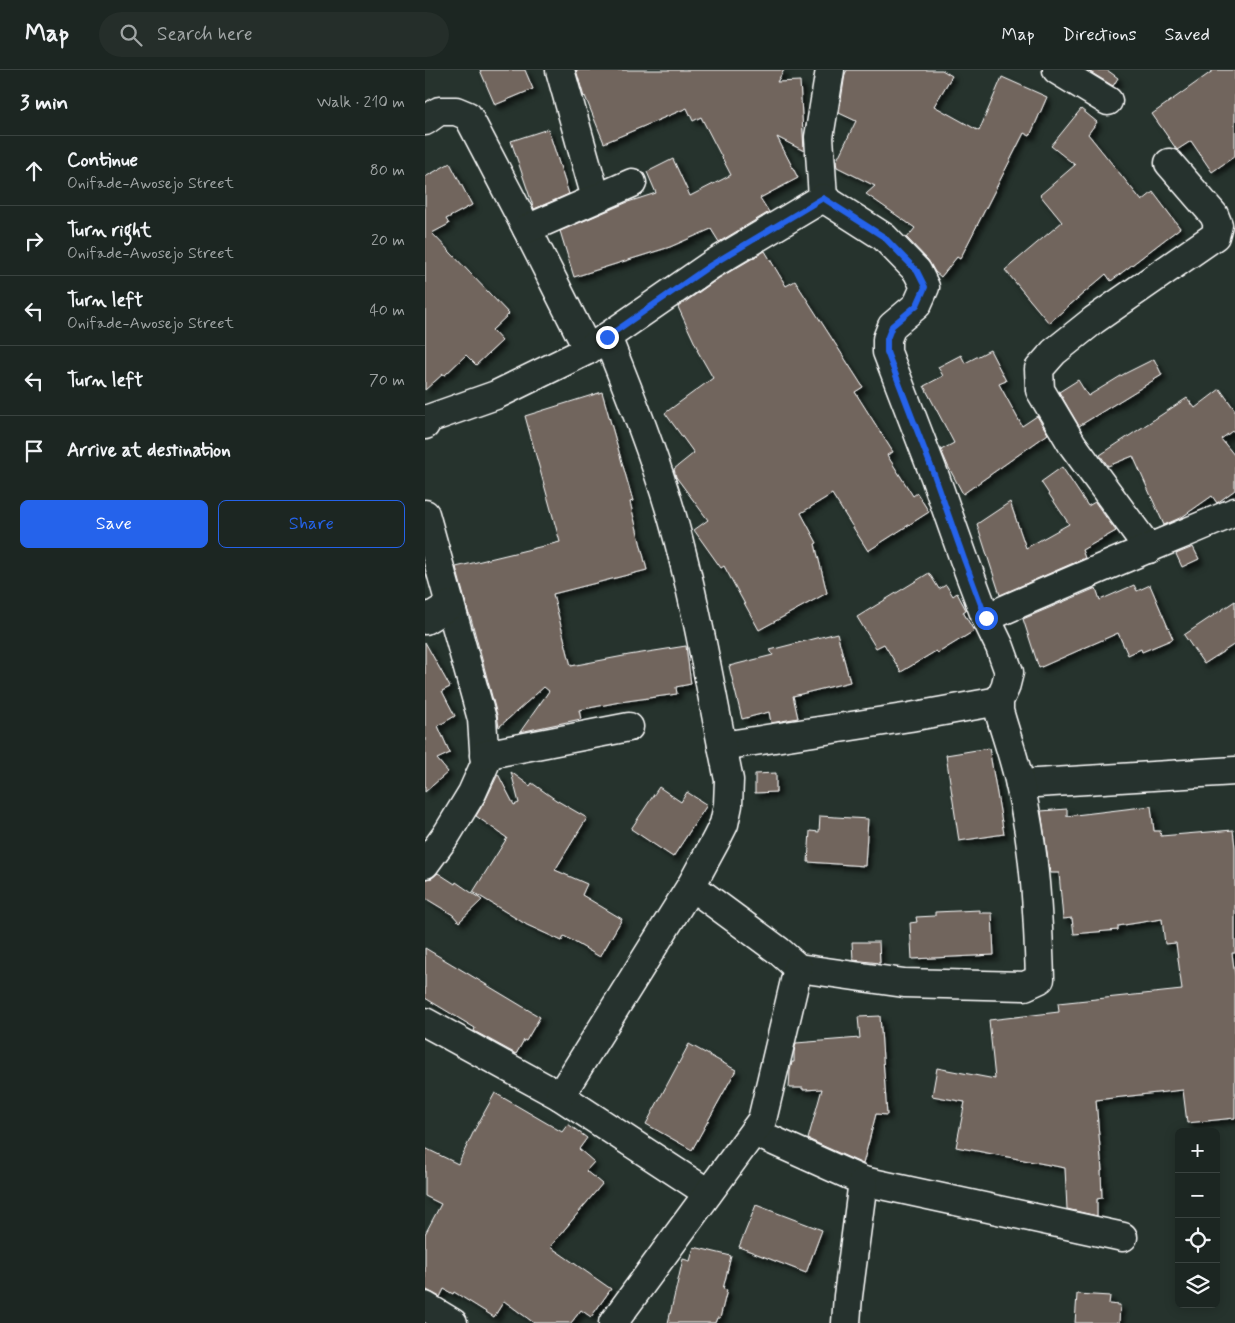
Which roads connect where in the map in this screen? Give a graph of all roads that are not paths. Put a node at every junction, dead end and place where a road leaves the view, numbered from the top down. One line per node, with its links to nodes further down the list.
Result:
1 (560, 70): 8 (street)
2 (830, 70): 9 (street)
3 (1057, 70): 4 (street)
4 (1109, 101)
5 (425, 121): 10 (street)
6 (1169, 163): 15 (street)
7 (632, 183): 8 (street)
8 (596, 198): 10 (street)
9 (823, 198): 11 (street); 17 (street)
10 (527, 229): 11 (street)
11 (597, 344): 12 (street); 21 (street)
12 (426, 421)
13 (1235, 512): 15 (street)
14 (425, 514): 16 (street)
15 (1149, 549): 17 (street)
16 (450, 605): 18 (street); 22 (street)
17 (986, 618): 19 (street)
18 (425, 620)
19 (999, 701): 21 (street); 24 (street)
20 (629, 727): 22 (street)
21 (722, 746): 26 (street)
22 (484, 755): 25 (street)
23 (1235, 772): 24 (street)
24 (1020, 784): 27 (street)
25 (425, 864)
26 (691, 886): 27 (street); 29 (street)
27 (798, 968): 30 (street)
28 (425, 1022): 29 (street)
29 (560, 1096): 32 (street)
30 (754, 1132): 31 (street); 32 (street)
31 (863, 1181): 33 (street); 37 (street)
32 (708, 1193): 36 (street)
33 (1123, 1237)
34 (425, 1306): 35 (street)
35 (453, 1323)
36 (613, 1323)
37 (846, 1323)

